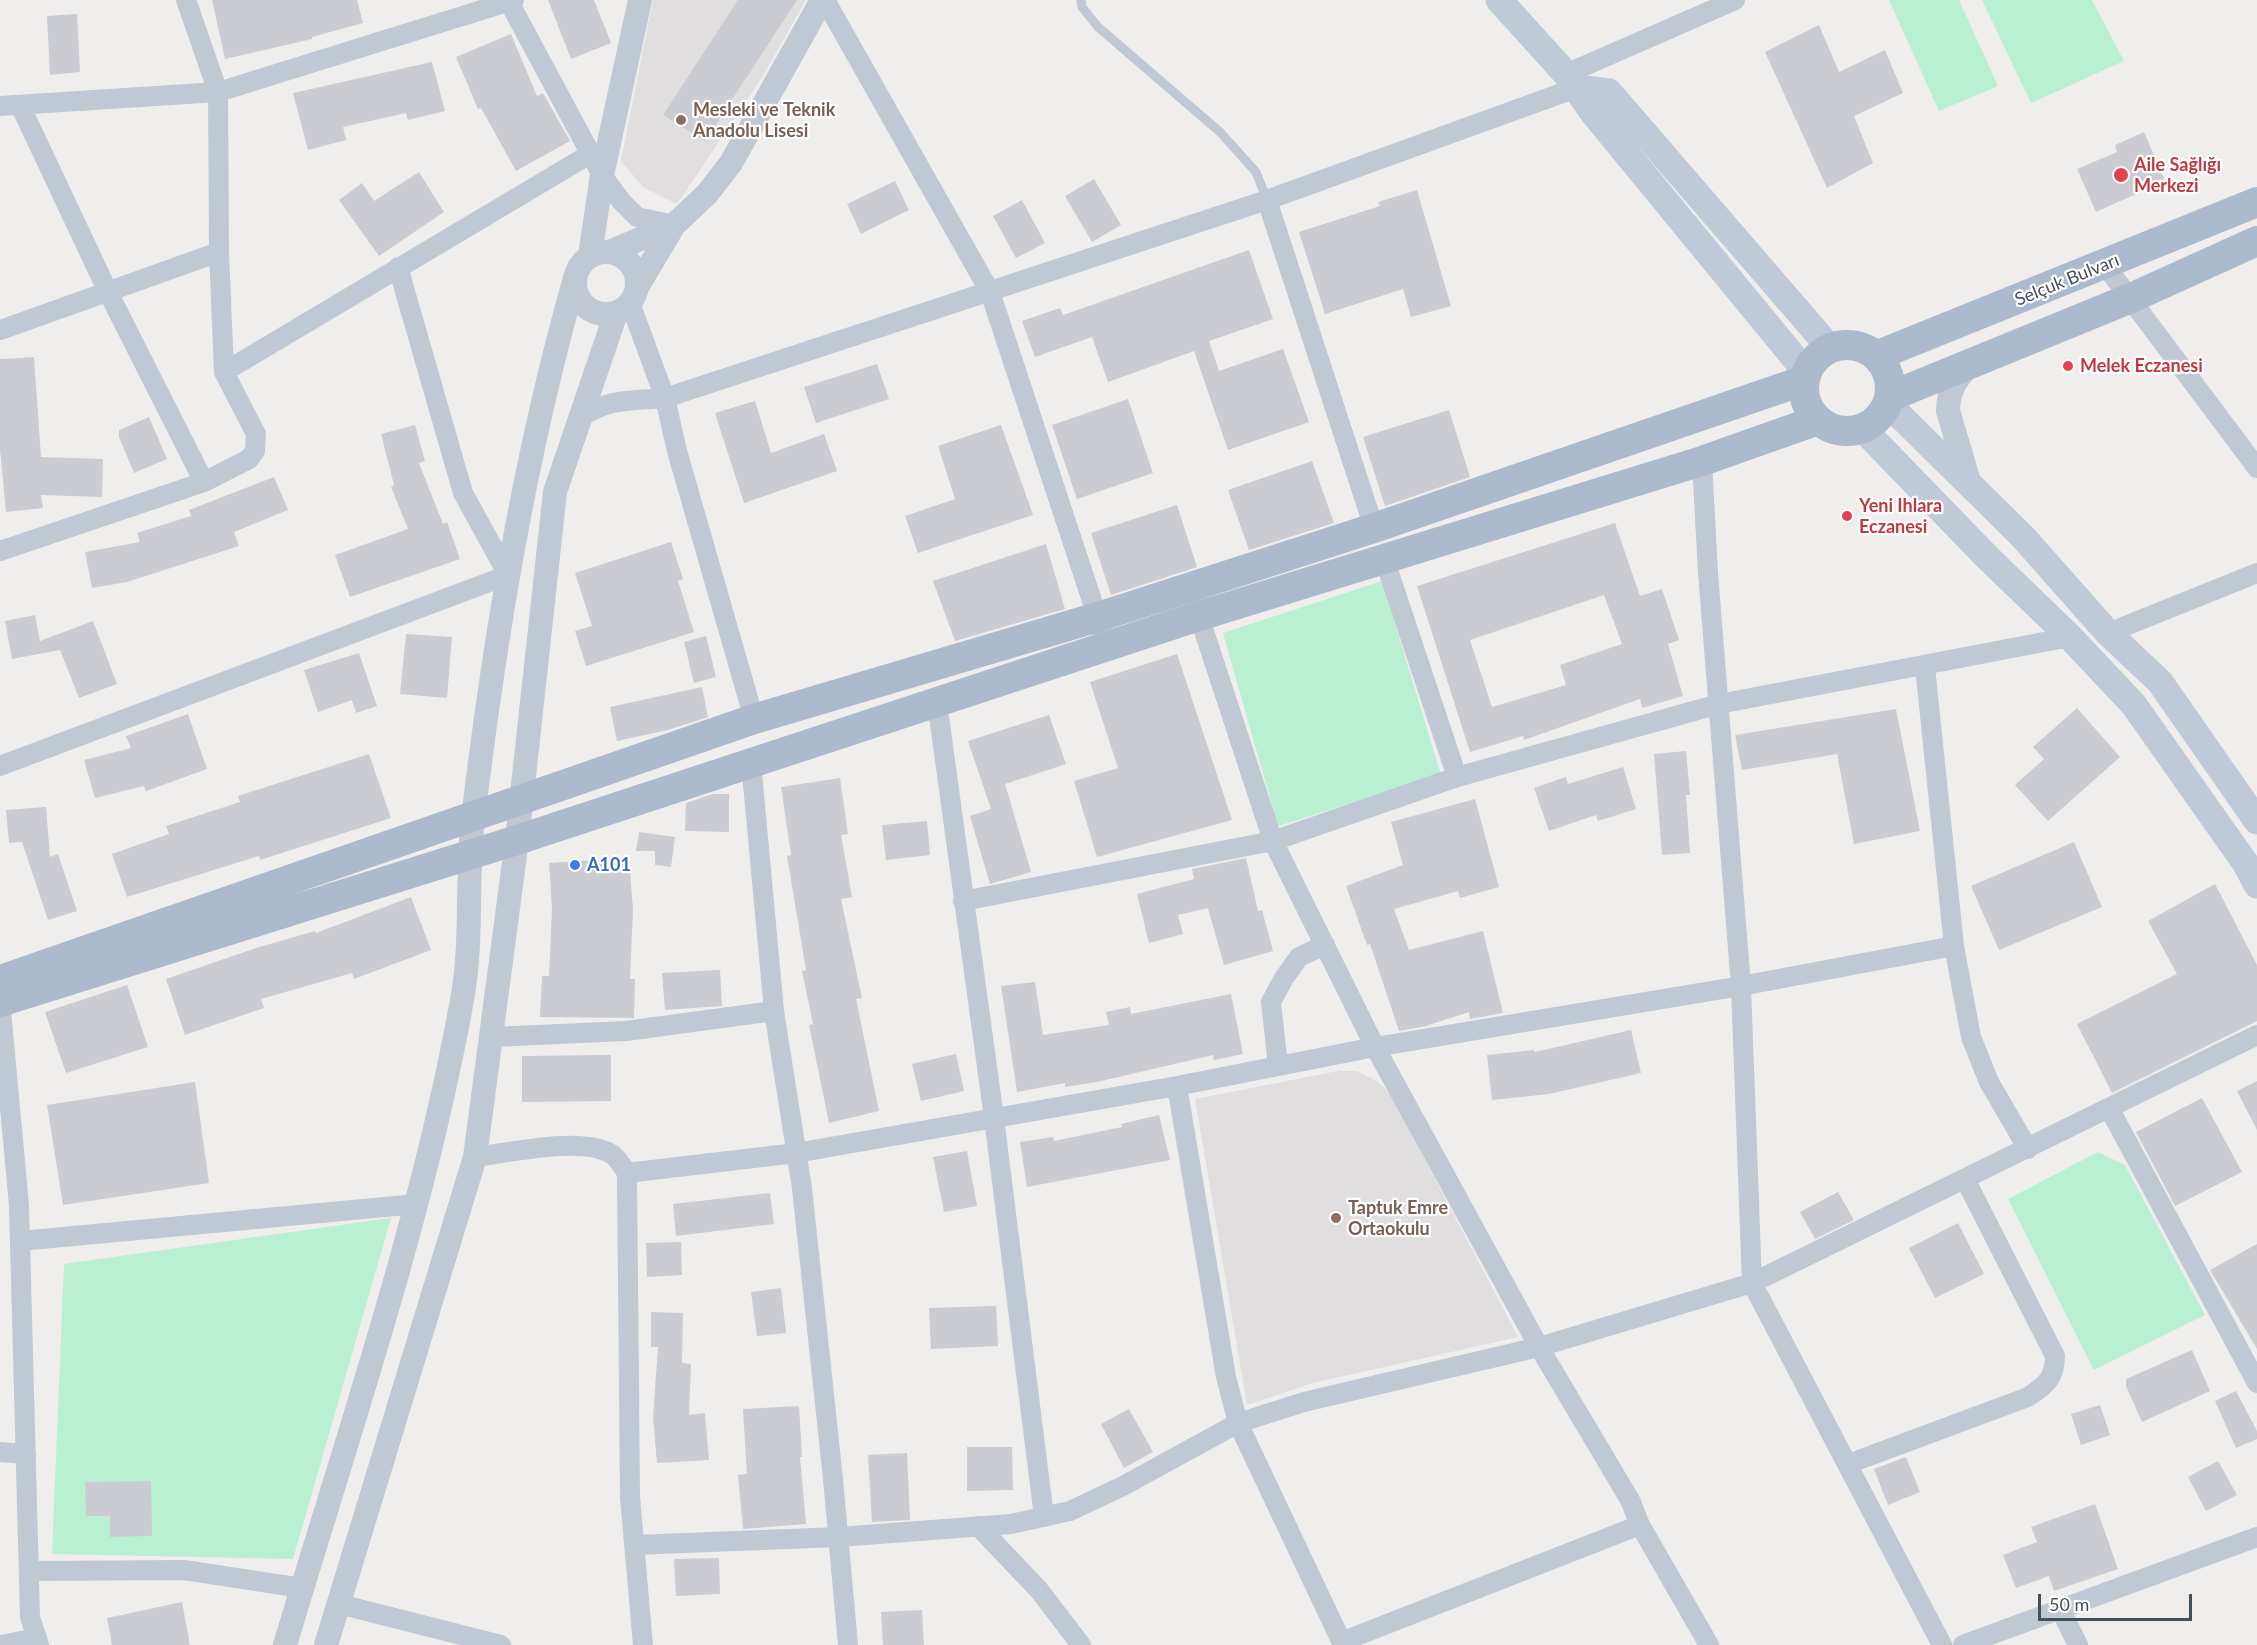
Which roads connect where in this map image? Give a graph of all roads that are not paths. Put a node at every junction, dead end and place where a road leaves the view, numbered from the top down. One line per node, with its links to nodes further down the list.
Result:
1 (186, 0): 9 (street)
2 (640, 0): 12 (street)
3 (824, 0): 15 (street); 23 (street)
4 (1081, 0): 13 (lane)
5 (1499, 0): 8 (main road)
6 (1735, 0): 8 (street)
7 (511, 1): 9 (street); 11 (street)
8 (1571, 81): 13 (street); 27 (main road); 31 (main road)
9 (218, 92): 10 (street); 17 (street)
10 (10, 106): 22 (street)
11 (590, 154): 12 (street); 20 (street)
12 (602, 175): 15 (street); 18 (street)
13 (1268, 200): 23 (street); 41 (street)
14 (2257, 202): 19 (main road, Selçuk Bulvarı)
15 (674, 225): 18 (street); 25 (street)
16 (2257, 241): 24 (main road)
17 (219, 252): 22 (street); 30 (street)
18 (600, 254): 21 (street); 25 (street)
19 (2105, 265): 24 (street); 28 (main road, Selçuk Bulvarı)
20 (398, 267): 30 (street); 45 (street)
21 (575, 278): 25 (street); 45 (street)
22 (108, 292): 26 (street); 39 (street)
23 (990, 292): 32 (street); 47 (street)
24 (2131, 298): 29 (main road); 38 (street)
25 (628, 301): 32 (street); 34 (street)
26 (0, 330)
27 (1830, 348): 28 (main road); 31 (main road)
28 (1876, 356): 33 (main road)
29 (1970, 364): 33 (main road); 40 (street)
30 (224, 372): 39 (street)
31 (1806, 376): 35 (main road); 41 (main road)
32 (665, 398): 34 (street); 54 (street)
33 (1888, 400): 36 (main road); 40 (main road)
34 (579, 418): 58 (street)
35 (1818, 420): 36 (main road); 37 (main road)
36 (1862, 428): 49 (main road)
37 (1702, 461): 43 (main road); 53 (street)
38 (2257, 468)
39 (204, 482): 42 (street)
40 (1970, 485): 48 (main road)
41 (1374, 528): 47 (main road)
42 (0, 551)
43 (1384, 558): 46 (main road); 57 (street)
44 (2257, 573): 48 (street)
45 (508, 576): 56 (street); 59 (street)
46 (1199, 616): 50 (main road); 62 (street)
47 (1098, 617): 50 (street); 54 (main road)
48 (2108, 633): 60 (main road)
49 (2070, 637): 51 (street); 64 (main road)
50 (1107, 646): 52 (main road)
51 (1925, 667): 53 (street); 67 (street)
52 (937, 702): 55 (main road); 65 (street)
53 (1719, 704): 57 (street); 69 (street)
54 (754, 719): 58 (main road)
55 (751, 762): 61 (main road); 71 (street)
56 (0, 765)
57 (1457, 777): 62 (street)
58 (521, 800): 59 (main road); 61 (street)
59 (474, 814): 63 (street); 68 (main road)
60 (2257, 821)
61 (517, 840): 63 (main road); 73 (street)
62 (1273, 841): 65 (street); 66 (street)
63 (469, 854): 70 (main road); 84 (street)
64 (2257, 885)
65 (963, 901): 78 (street)
66 (1325, 945): 74 (street); 75 (street)
67 (1954, 946): 69 (street); 79 (street)
68 (0, 980)
69 (1741, 986): 74 (street); 86 (street)
70 (0, 1001): 85 (street)
71 (774, 1011): 73 (street); 80 (street)
72 (2257, 1035): 77 (street)
73 (491, 1037): 81 (street)
74 (1375, 1047): 75 (street); 87 (street)
75 (1278, 1066): 76 (street)
76 (1177, 1086): 78 (street); 89 (street)
77 (2109, 1108): 79 (street); 88 (street)
78 (994, 1118): 80 (street); 93 (street)
79 (2028, 1149): 83 (street)
80 (796, 1153): 82 (street); 96 (street)
81 (475, 1157): 82 (street); 101 (street)
82 (627, 1173): 98 (street)
83 (1965, 1179): 86 (street); 92 (street)
84 (417, 1203): 85 (street); 100 (street)
85 (20, 1241): 91 (street)
86 (1752, 1283): 87 (street); 92 (street)
87 (1539, 1347): 89 (street); 94 (street)
88 (2257, 1383)
89 (1238, 1423): 93 (street); 105 (street)
90 (0, 1452): 91 (street)
91 (26, 1455): 99 (street)
92 (1848, 1464): 113 (street)
93 (1044, 1517): 95 (street)
94 (1640, 1525): 105 (street); 112 (street)
95 (978, 1526): 96 (street); 111 (street)
96 (838, 1537): 98 (street); 110 (street)
97 (2257, 1537): 102 (street)
98 (634, 1545): 109 (street)
99 (29, 1571): 100 (street); 103 (street)
100 (302, 1588): 107 (street)
101 (339, 1604): 104 (street); 108 (street)
102 (2060, 1609): 114 (street); 115 (street)
103 (38, 1641): 106 (street)
104 (495, 1644)
105 (1342, 1644)
106 (1, 1645)
107 (285, 1645)
108 (326, 1645)
109 (643, 1645)
110 (848, 1645)
111 (1081, 1645)
112 (1709, 1645)
113 (1942, 1645)
114 (1963, 1645)
115 (2078, 1645)

